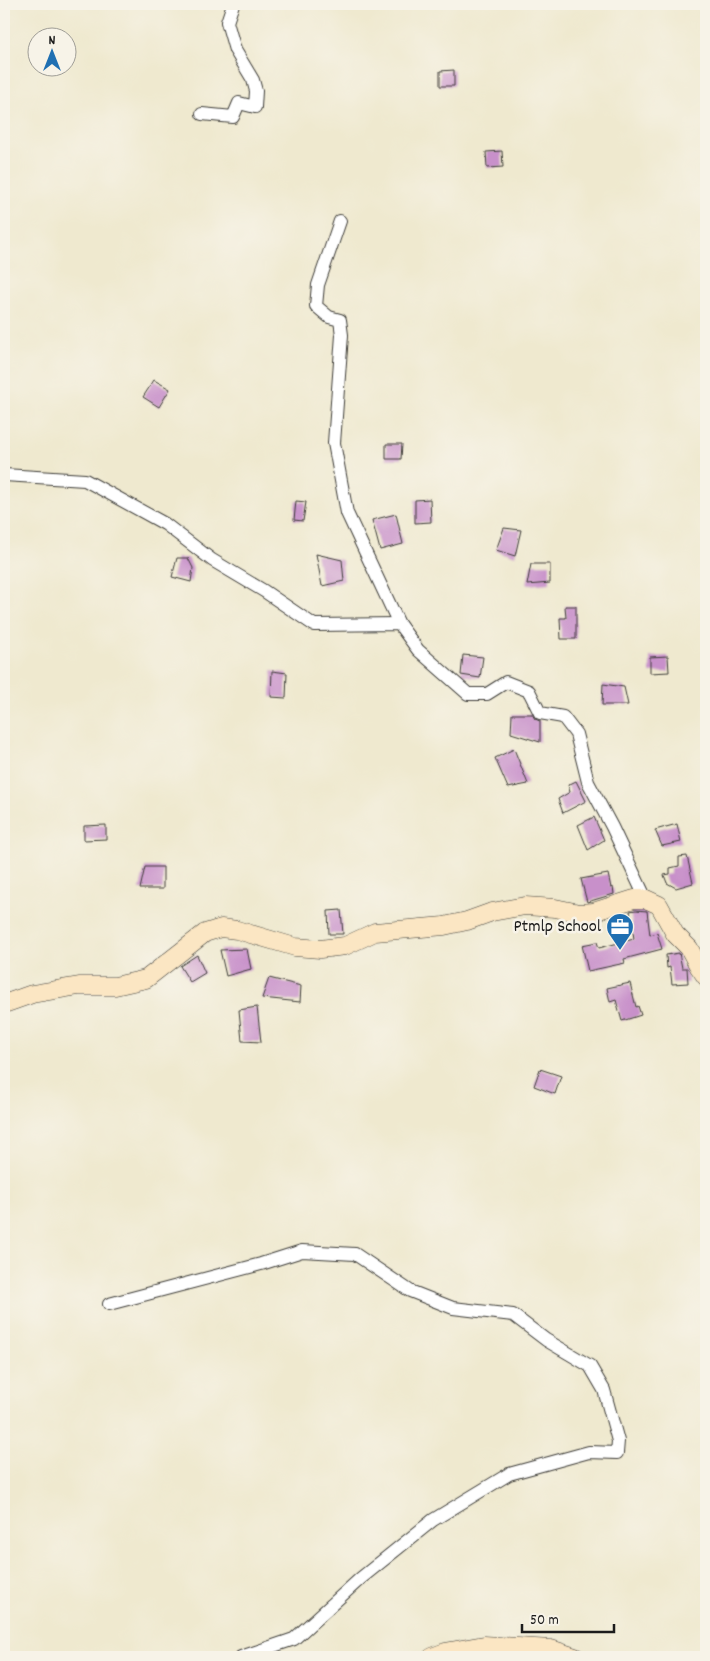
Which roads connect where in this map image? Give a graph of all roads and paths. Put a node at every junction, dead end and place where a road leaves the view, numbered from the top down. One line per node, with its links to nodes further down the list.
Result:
1 (233, 4): 2 (street)
2 (202, 114)
3 (340, 221): 5 (street)
4 (4, 474): 5 (street)
5 (399, 624): 6 (street)
6 (646, 899): 7 (main road); 8 (main road)
7 (706, 976)
8 (4, 1004)
9 (109, 1304): 10 (street)
10 (242, 1657)
11 (432, 1657): 12 (main road)
12 (575, 1657)

